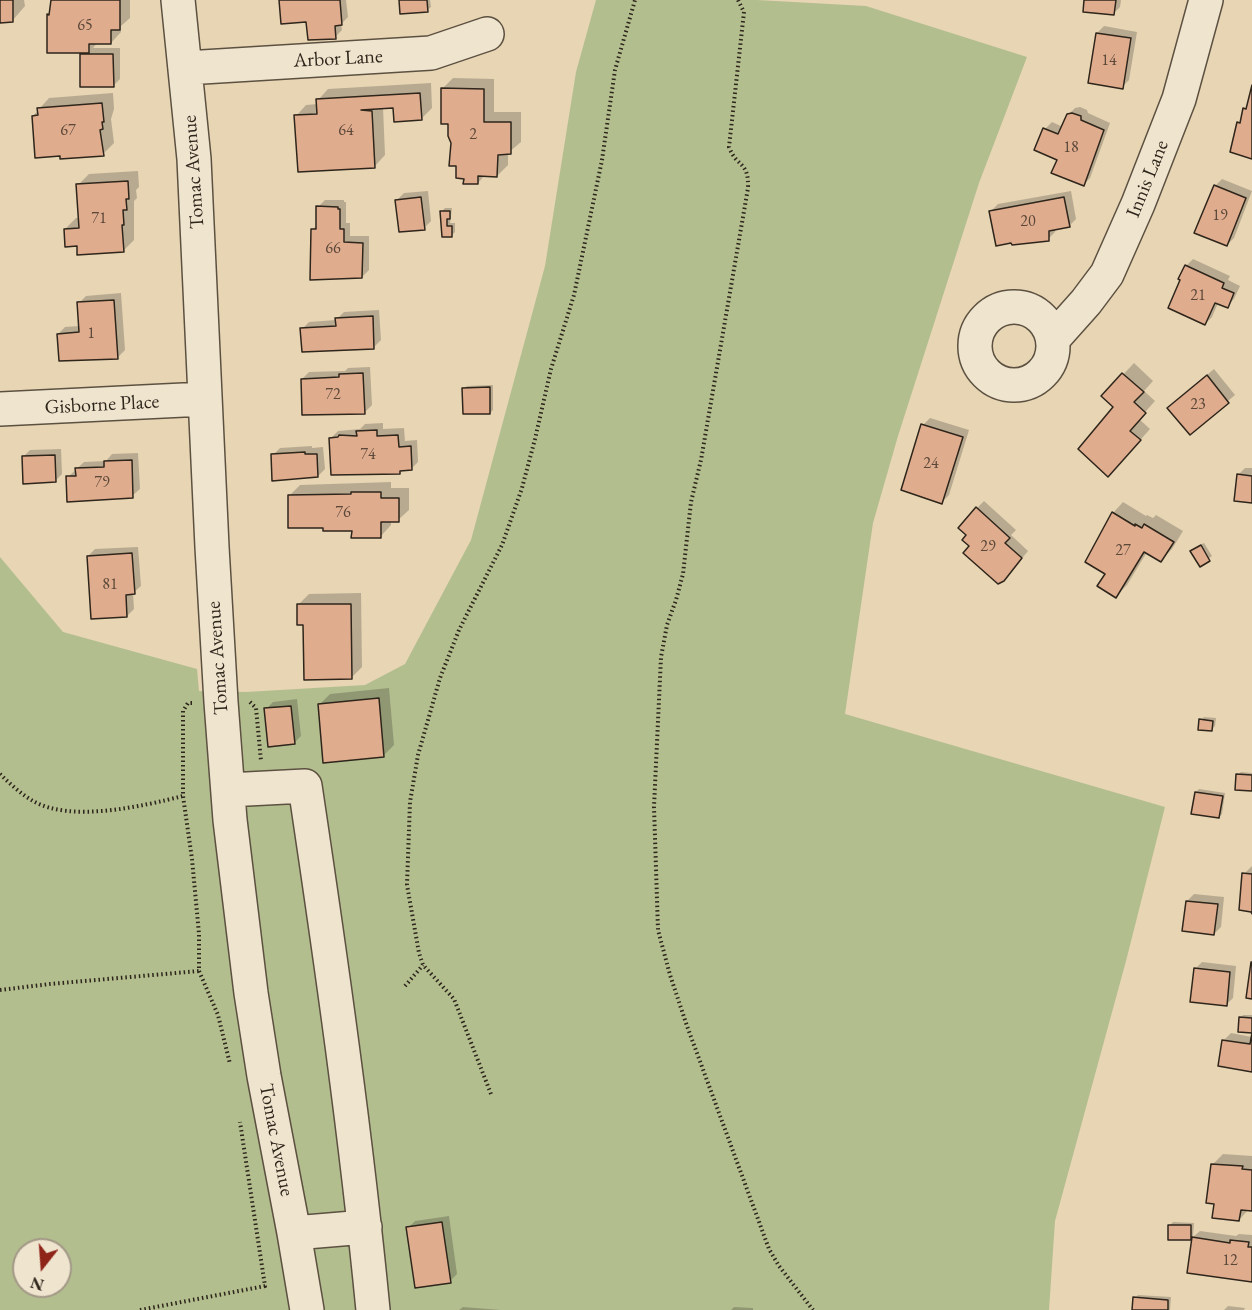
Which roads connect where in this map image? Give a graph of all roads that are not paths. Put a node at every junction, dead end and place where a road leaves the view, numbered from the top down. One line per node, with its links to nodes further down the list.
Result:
1 (178, 0): 4 (street, Tomac Avenue)
2 (1206, 0): 5 (street, Innis Lane)
3 (487, 34): 4 (street, Arbor Lane)
4 (186, 68): 6 (street, Tomac Avenue)
5 (1053, 339)
6 (204, 399): 7 (street, Gisborne Place); 8 (street, Tomac Avenue)
7 (0, 409)
8 (228, 790): 9 (street); 10 (street, Tomac Avenue)
9 (365, 1227): 10 (street); 12 (street)
10 (294, 1233): 11 (street, Tomac Avenue)
11 (307, 1310)
12 (373, 1310)

